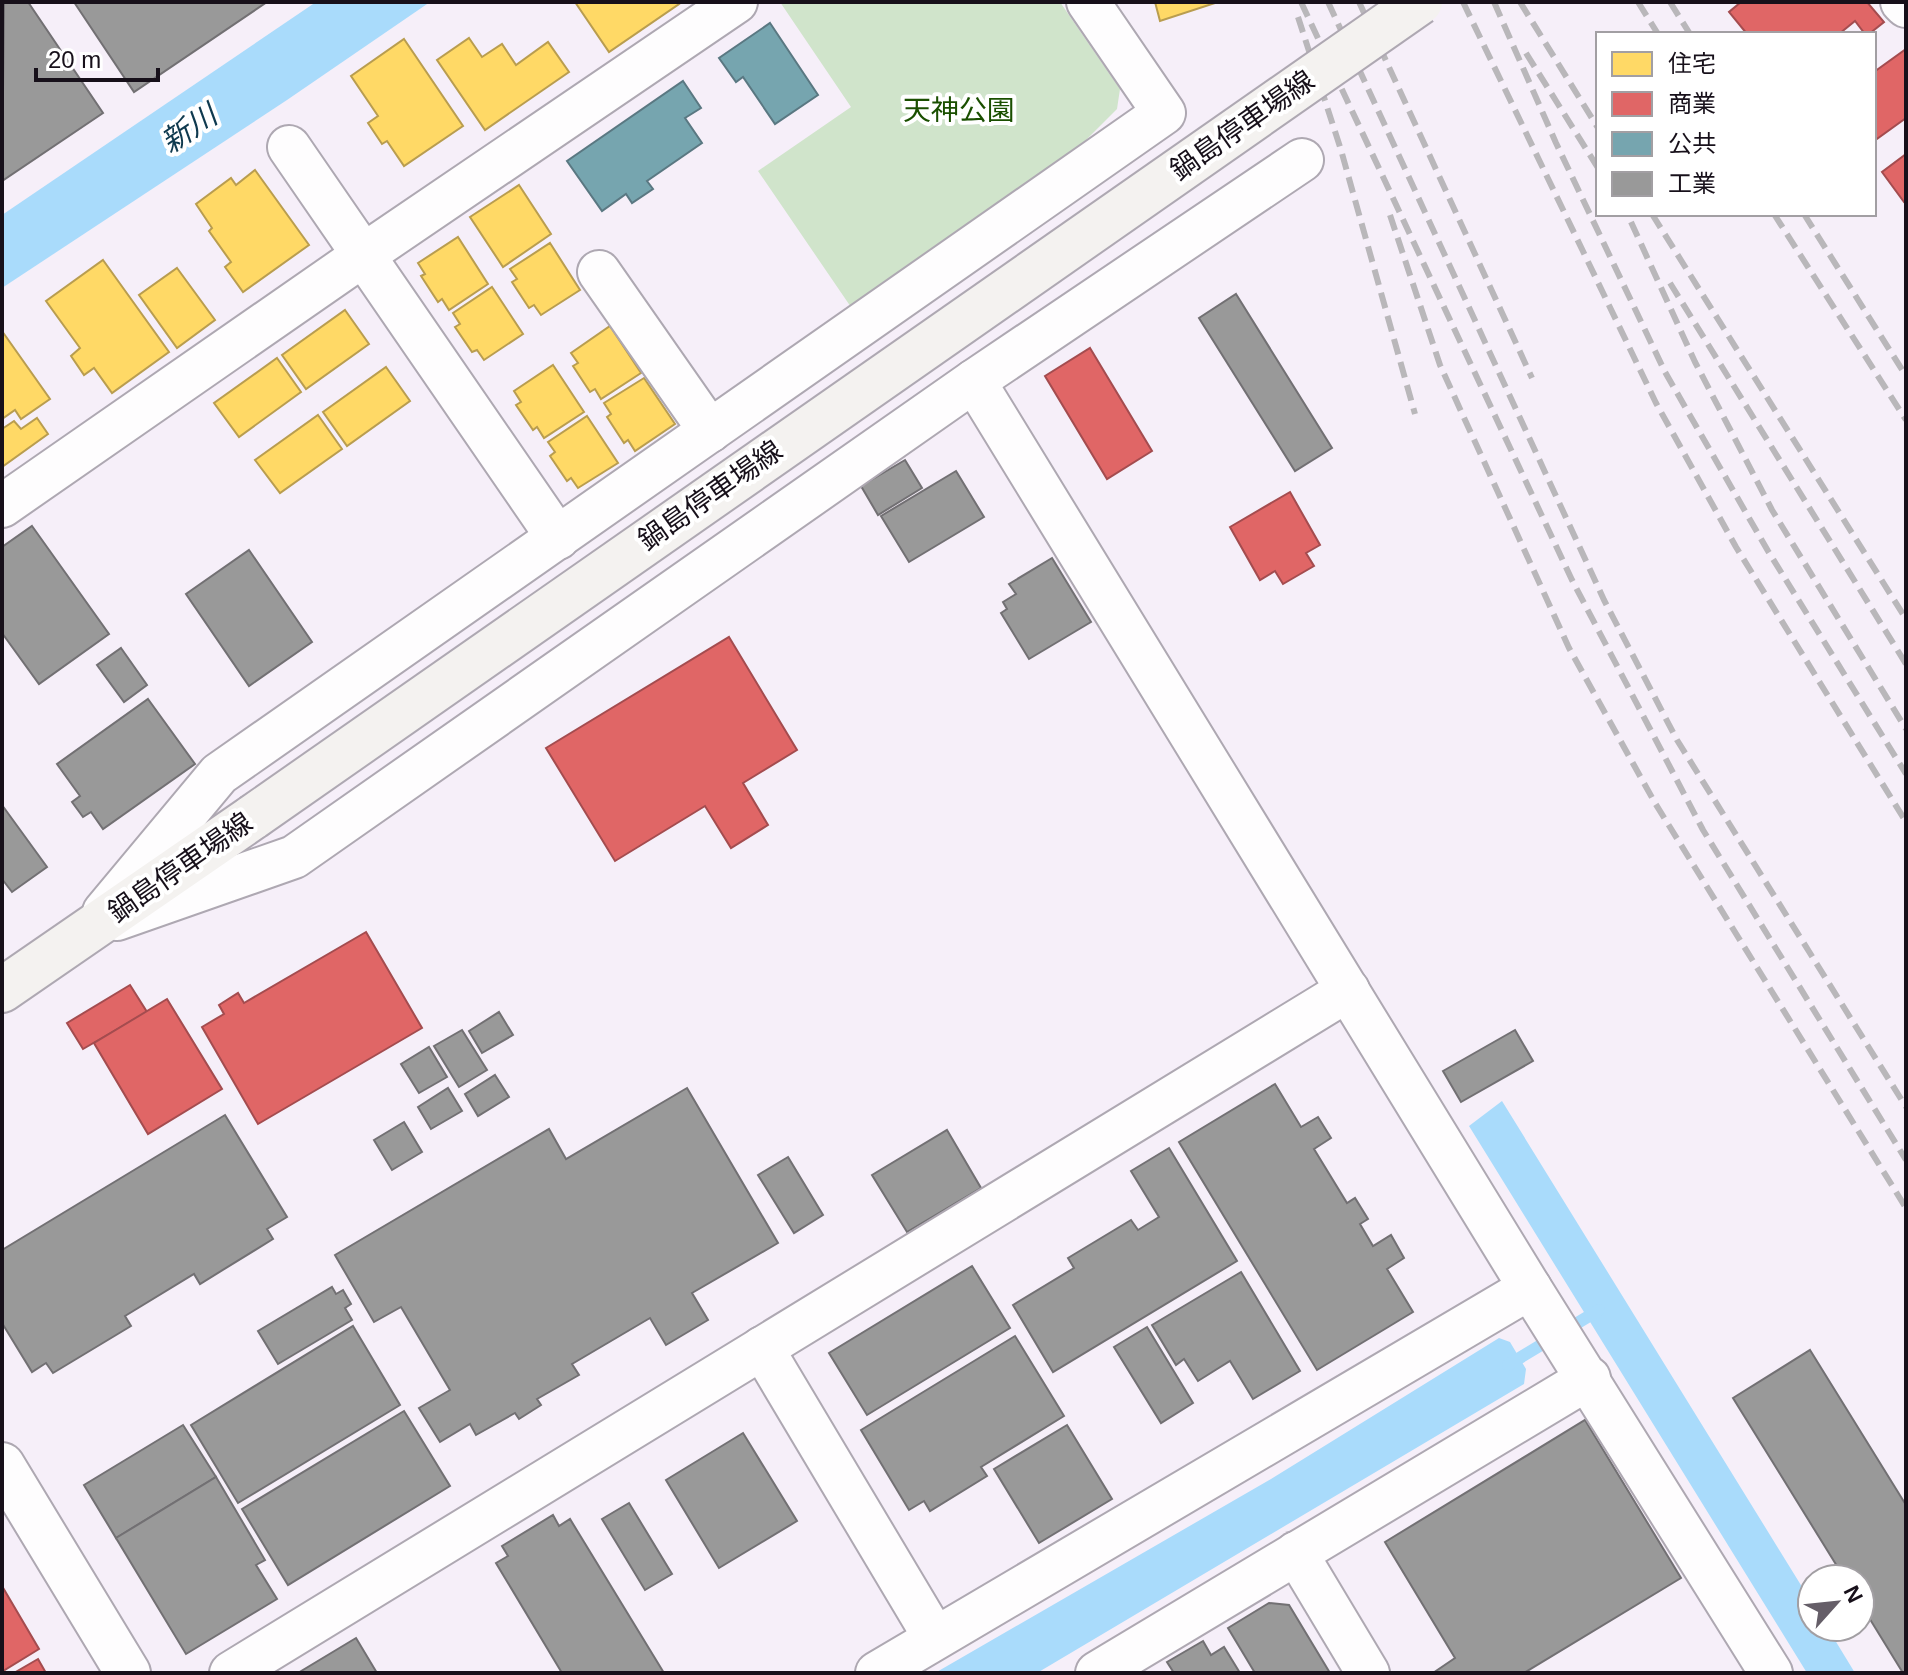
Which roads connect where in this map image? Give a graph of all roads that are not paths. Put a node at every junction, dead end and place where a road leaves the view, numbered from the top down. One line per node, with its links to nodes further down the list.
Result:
1 (736, 2): 6 (street)
2 (1088, 2): 9 (street)
3 (1420, 2): 12 (main road, 鍋島停車場線, bridge)
4 (289, 147): 6 (street)
5 (1302, 160): 8 (street)
6 (362, 256): 10 (street); 11 (street)
7 (599, 272): 9 (street)
8 (974, 381): 12 (street); 14 (street)
9 (710, 431): 11 (street)
10 (2, 506)
11 (558, 538): 12 (street)
12 (90, 929): 13 (main road, 鍋島停車場線)
13 (2, 990)
14 (1348, 990): 15 (street); 16 (street)
15 (1535, 1294): 17 (street); 20 (street)
16 (762, 1348): 20 (street); 22 (street)
17 (1582, 1368): 19 (street); 26 (street)
18 (9, 1494): 21 (street)
19 (1296, 1553): 24 (street); 25 (street)
20 (935, 1638): 23 (street)
21 (128, 1673)
22 (231, 1673)
23 (877, 1673)
24 (1097, 1673)
25 (1368, 1673)
26 (1771, 1673)

